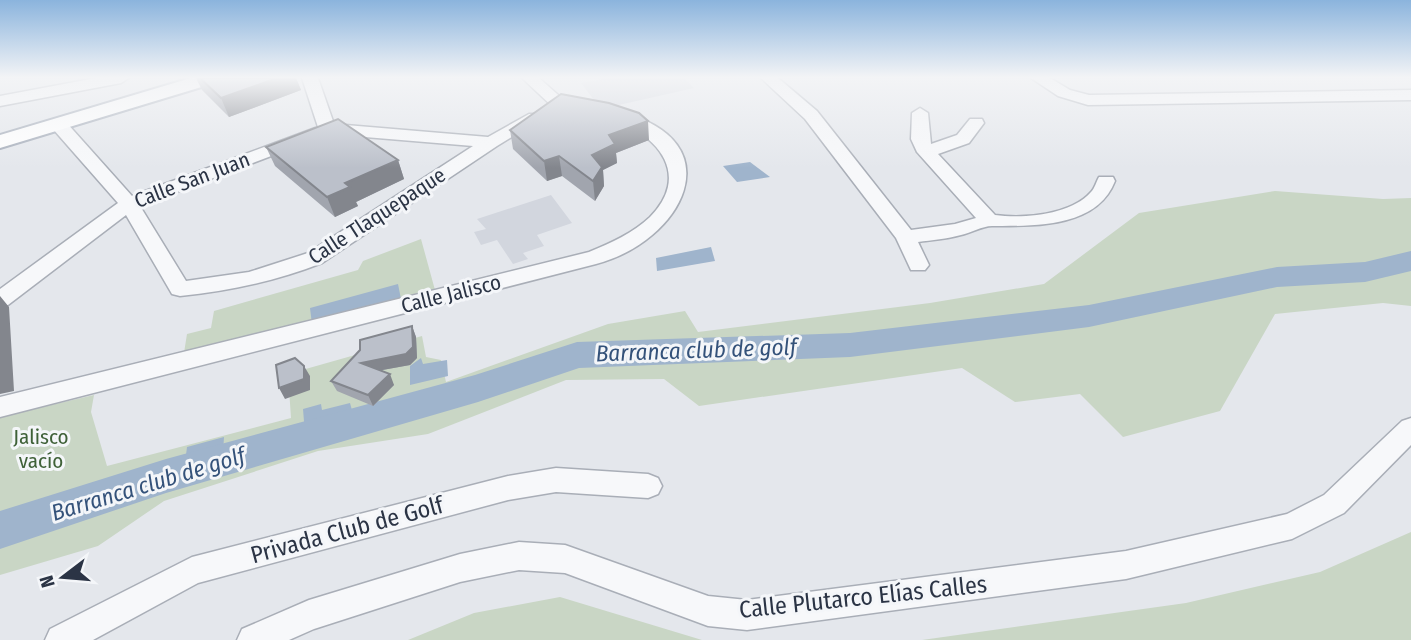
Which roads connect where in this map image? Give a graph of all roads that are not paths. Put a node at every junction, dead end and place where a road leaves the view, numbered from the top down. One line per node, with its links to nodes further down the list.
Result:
1 (115, 108): 8 (main road)
2 (320, 108): 9 (street)
3 (555, 108): 11 (street, Calle Tlaquepaque)
4 (574, 108): 19 (street, Calle Jalisco)
5 (803, 108): 16 (street)
6 (920, 113): 12 (street)
7 (976, 123): 12 (street)
8 (60, 125): 10 (main road); 14 (street)
9 (327, 129): 11 (street); 14 (street, Calle San Juan)
10 (0, 142)
11 (491, 142): 14 (street, Calle Tlaquepaque)
12 (926, 152): 15 (street)
13 (1106, 181): 15 (street)
14 (129, 204): 18 (street, Calle San Juan)
15 (989, 220): 16 (street)
16 (906, 237): 17 (street)
17 (918, 265)
18 (0, 300)
19 (0, 407)
20 (1411, 428): 23 (street, Calle Plutarco Elías Calles)
21 (648, 486): 22 (street, Privada Club de Golf)
22 (61, 640)
23 (253, 640)

